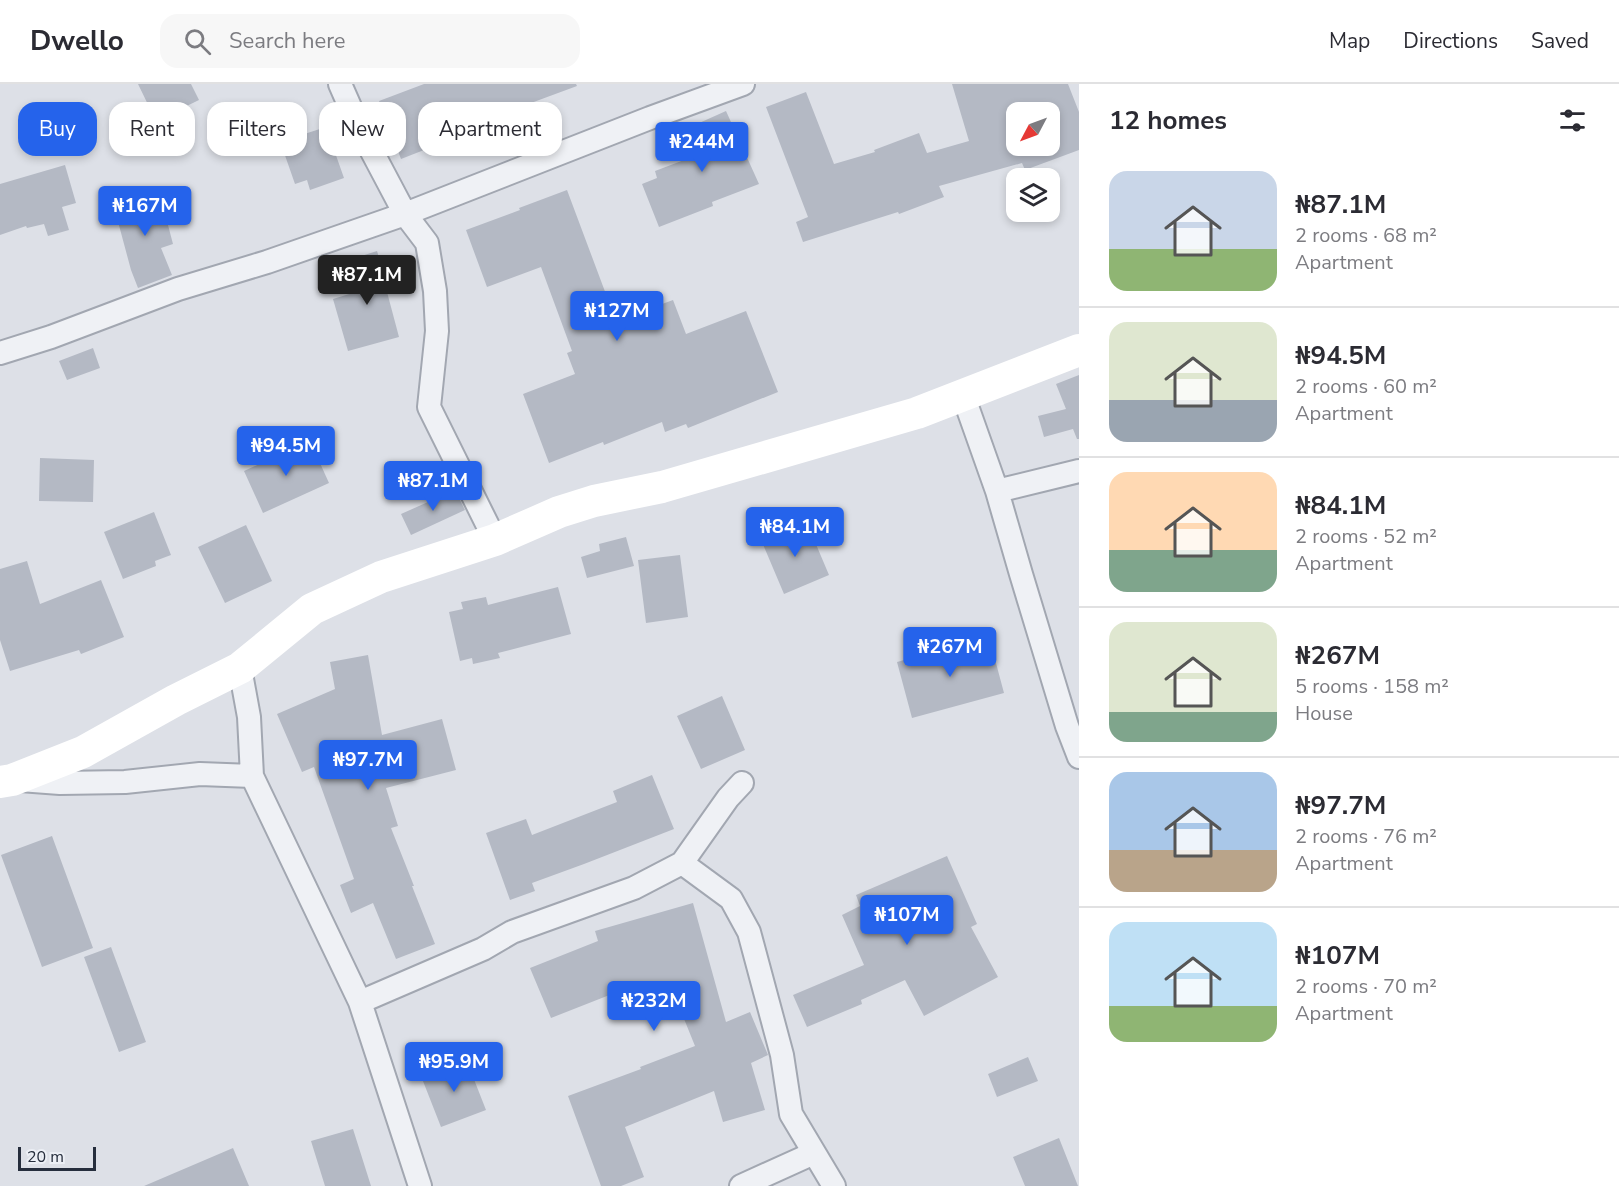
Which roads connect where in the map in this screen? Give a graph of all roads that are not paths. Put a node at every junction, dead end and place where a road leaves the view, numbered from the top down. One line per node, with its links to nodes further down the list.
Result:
1 (340, 84): 3 (street)
2 (729, 86): 3 (street)
3 (405, 214): 5 (street); 9 (street)
4 (1079, 350): 6 (street)
5 (0, 353)
6 (963, 395): 8 (street); 9 (street)
7 (1079, 471): 8 (street)
8 (997, 491): 11 (street)
9 (495, 540): 10 (street)
10 (240, 668): 12 (street); 13 (street)
11 (1079, 757)
12 (252, 777): 13 (street); 16 (street)
13 (6, 781)
14 (742, 783): 15 (street)
15 (682, 863): 16 (street); 17 (street)
16 (360, 1002): 18 (street)
17 (814, 1153): 19 (street); 20 (street)
18 (420, 1186)
19 (741, 1186)
20 (834, 1186)

